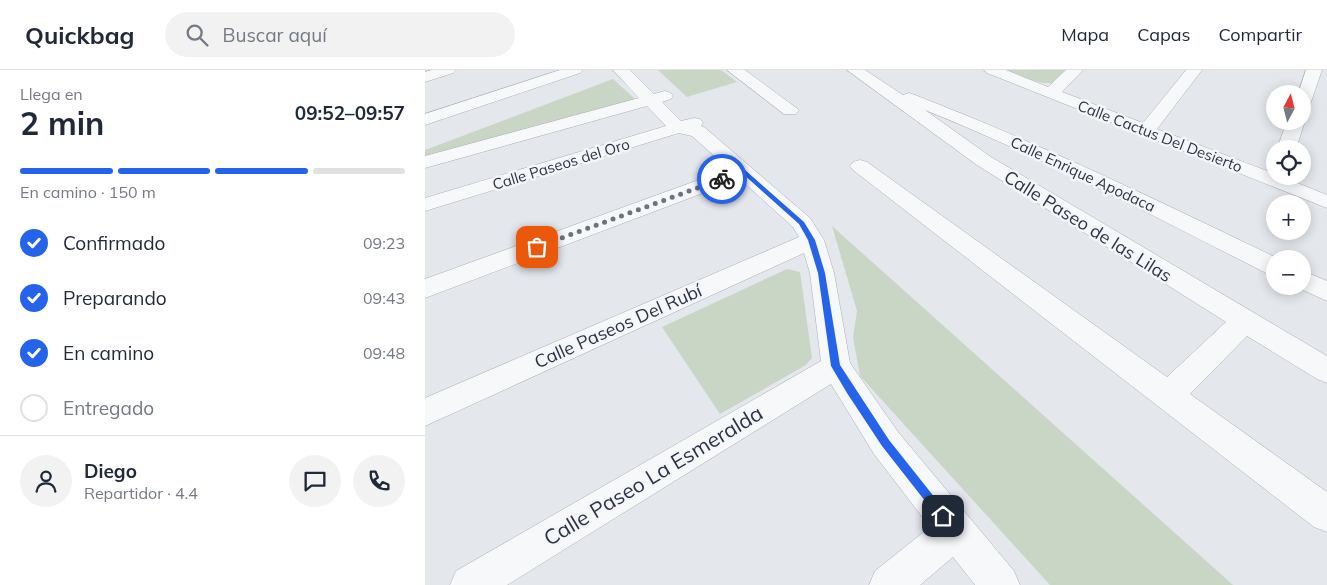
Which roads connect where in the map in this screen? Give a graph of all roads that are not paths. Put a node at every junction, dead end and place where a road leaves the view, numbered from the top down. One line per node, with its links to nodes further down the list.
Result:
1 (448, 70): 11 (street)
2 (575, 70): 19 (street)
3 (621, 70): 16 (street)
4 (735, 70): 18 (street)
5 (855, 70): 14 (street, Calle Paseo de las Lilas)
6 (992, 70): 15 (street, Calle Cactus Del Desierto)
7 (1075, 70): 15 (street)
8 (1194, 70): 21 (street)
9 (1314, 70): 10 (street); 13 (street)
10 (1327, 73)
11 (425, 77)
12 (656, 82): 17 (street)
13 (1309, 85)
14 (887, 91): 30 (street, Calle Enrique Apodaca); 34 (street, Calle Paseo de las Lilas)
15 (1051, 93): 21 (street, Calle Cactus Del Desierto)
16 (651, 100): 17 (street); 20 (street); 22 (street)
17 (676, 101): 20 (street)
18 (790, 110)
19 (425, 120)
20 (691, 127): 24 (street); 28 (street, Calle Paseos del Oro)
21 (1146, 130): 25 (street, Calle Cactus Del Desierto)
22 (425, 162)
23 (860, 166): 37 (street)
24 (743, 171): 29 (street); 32 (street)
25 (1266, 175)
26 (1289, 185): 27 (street, Calle Cactus Del Desierto)
27 (1327, 202)
28 (425, 205)
29 (812, 240): 35 (street); 38 (street, Calle Paseos Del Rubí)
30 (1266, 263)
31 (1311, 284): 33 (street)
32 (425, 289)
33 (1327, 292)
34 (1244, 322): 36 (street, Calle Paseo de las Lilas); 37 (street)
35 (836, 366): 40 (street); 41 (street, Calle Paseo La Esmeralda)
36 (1327, 371)
37 (1168, 396): 39 (street)
38 (425, 412)
39 (1327, 514)
40 (955, 531): 42 (street); 43 (street)
41 (470, 585)
42 (889, 585)
43 (1000, 585)

